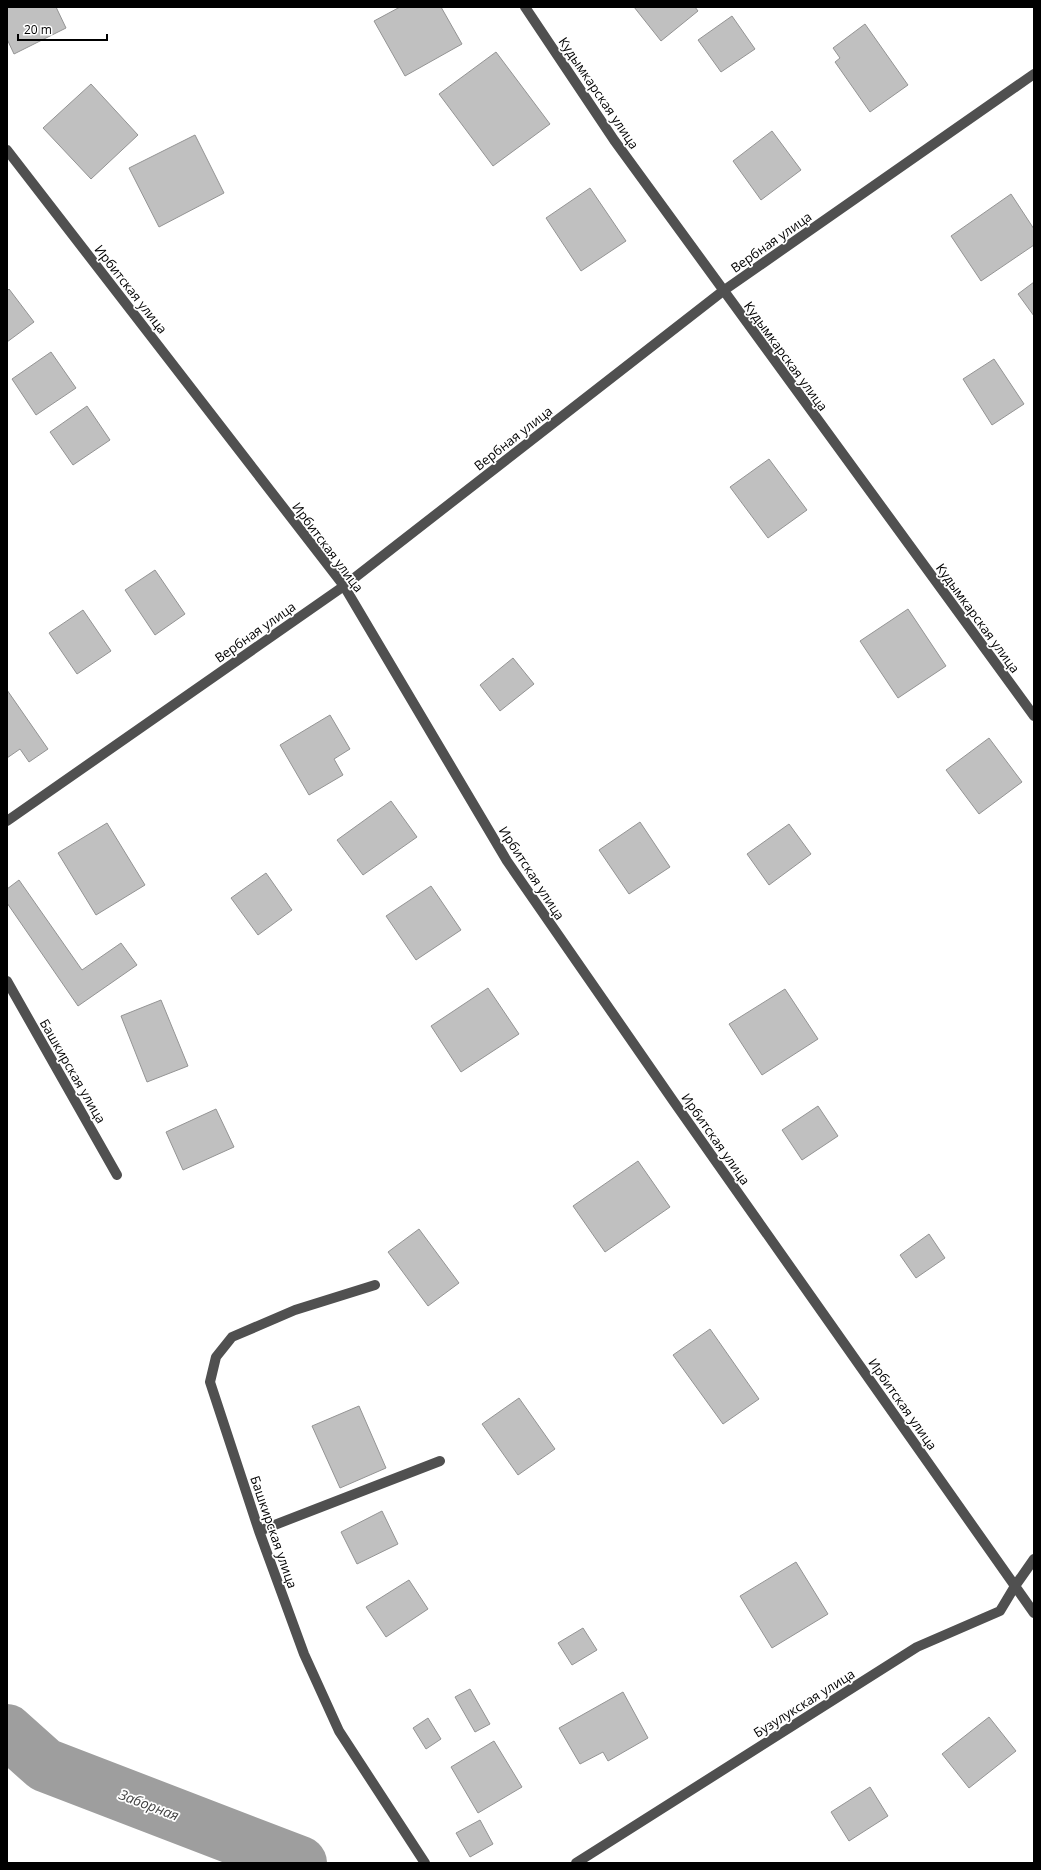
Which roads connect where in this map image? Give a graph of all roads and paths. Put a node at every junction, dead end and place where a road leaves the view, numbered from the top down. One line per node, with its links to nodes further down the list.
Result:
1 (525, 7): 4 (street, Кудымкарская улица)
2 (1034, 74): 4 (street, Вербная улица)
3 (7, 150): 5 (street, Ирбитская улица)
4 (723, 291): 5 (street, Вербная улица); 6 (street, Кудымкарская улица)
5 (344, 586): 7 (street, Вербная улица); 14 (street, Ирбитская улица)
6 (1034, 716)
7 (7, 821)
8 (7, 981): 9 (street, Башкирская улица)
9 (117, 1175)
10 (375, 1285): 12 (street, Башкирская улица)
11 (440, 1461): 12 (street)
12 (259, 1531): 16 (street, Башкирская улица)
13 (1034, 1559): 14 (street, Бузулукская улица)
14 (1015, 1586): 15 (street, Ирбитская улица); 17 (street, Бузулукская улица)
15 (1034, 1613)
16 (425, 1863)
17 (576, 1863)

